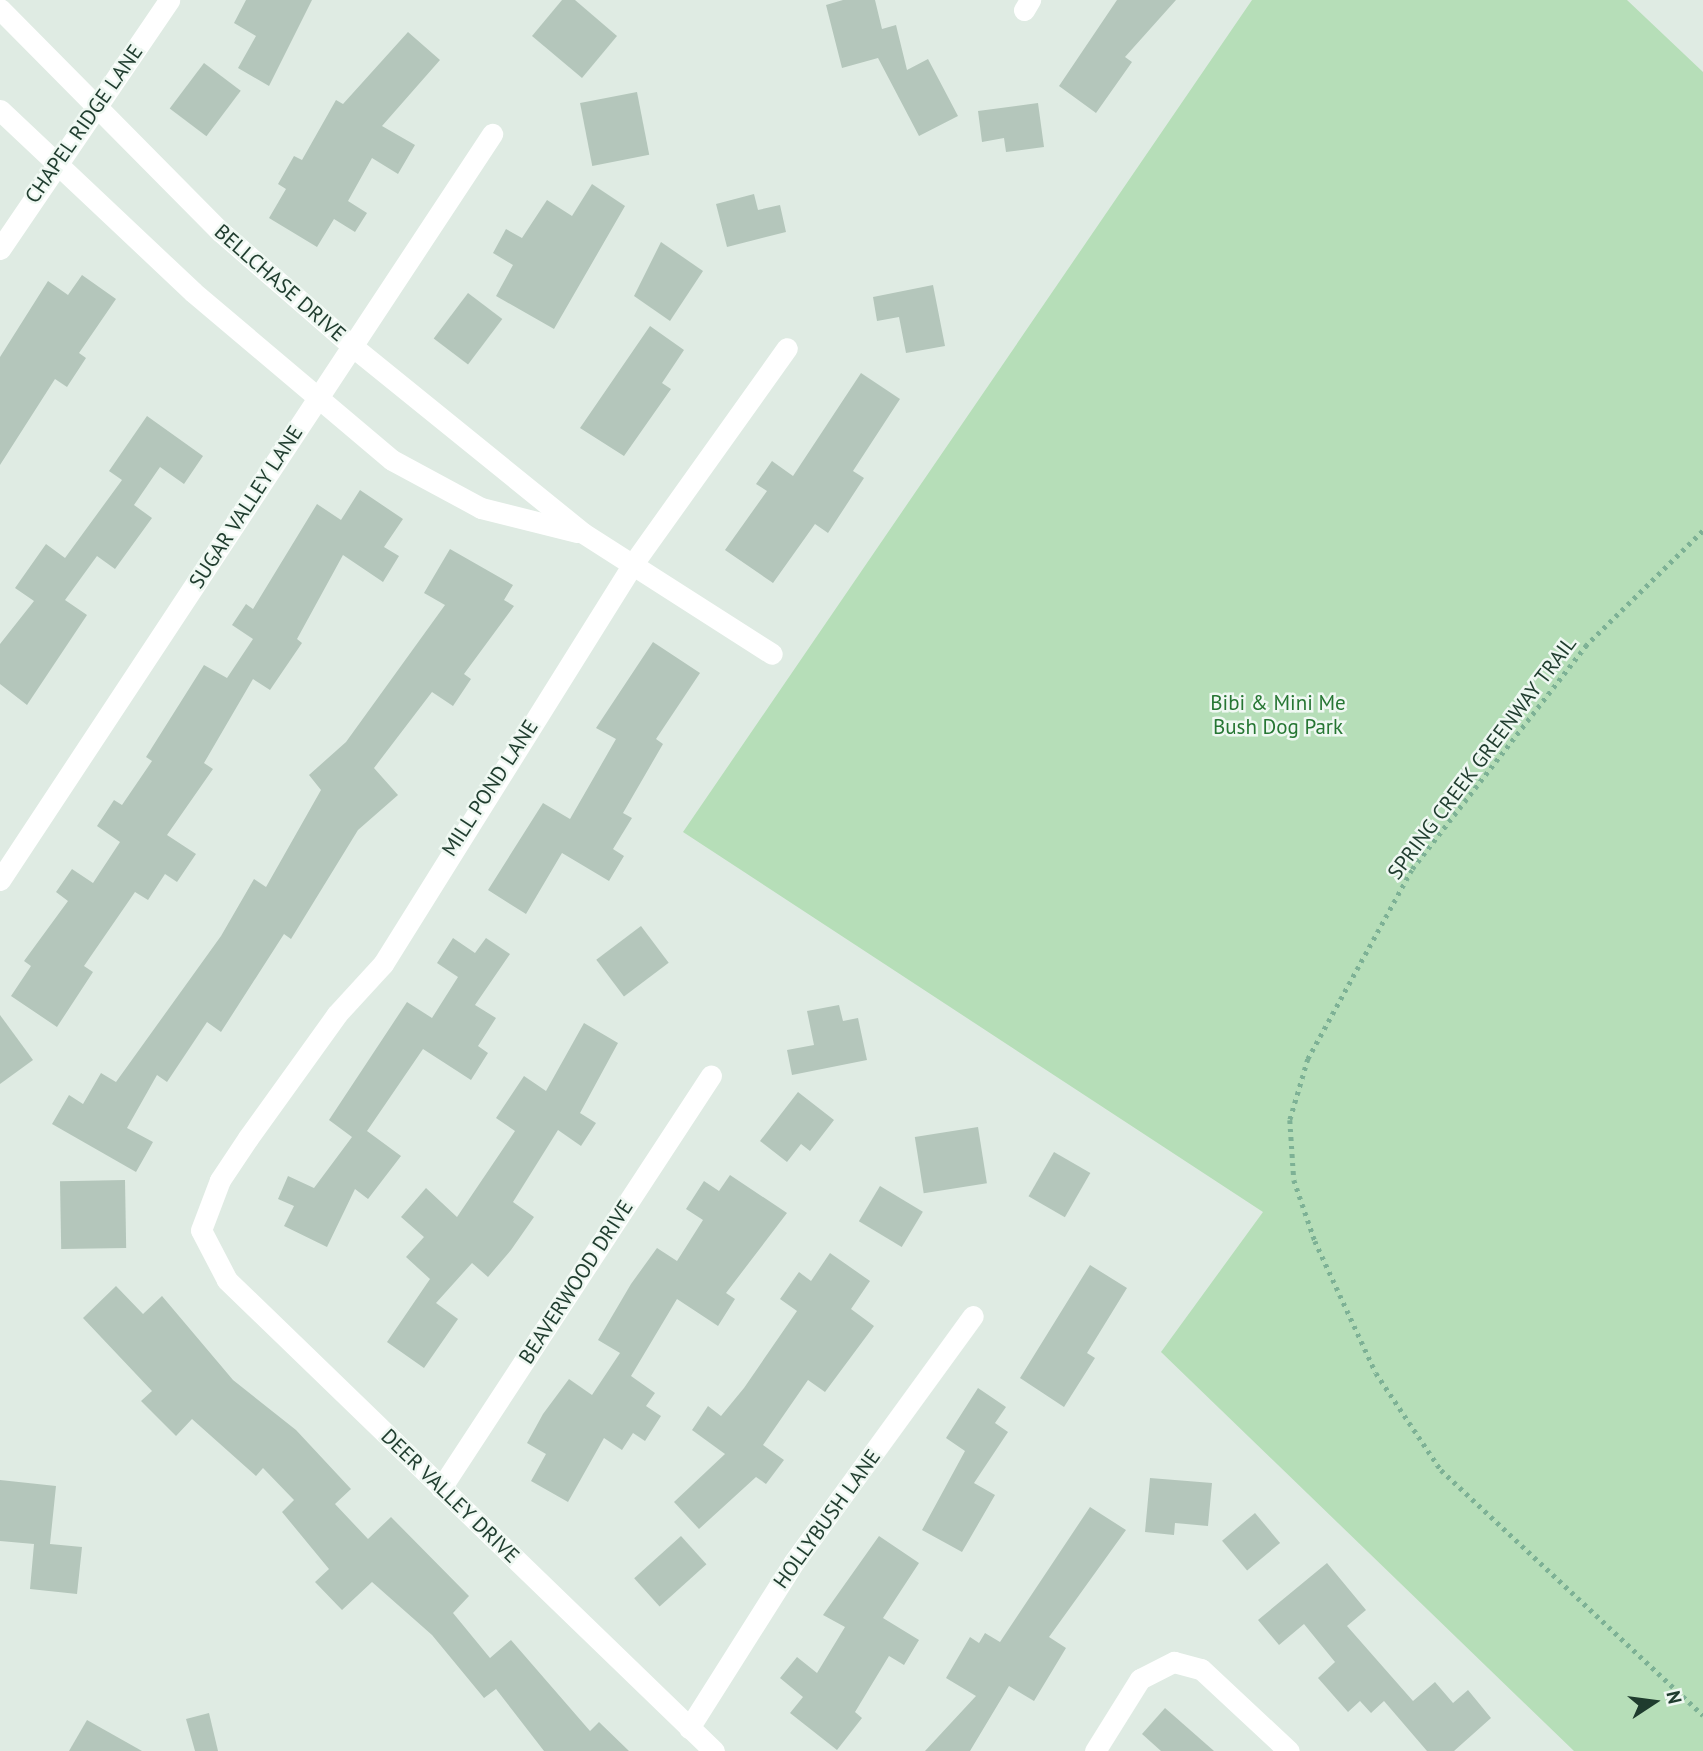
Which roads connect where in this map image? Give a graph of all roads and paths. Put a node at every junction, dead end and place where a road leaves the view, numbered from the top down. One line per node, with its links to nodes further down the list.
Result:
1 (169, 0): 4 (street, CHAPEL RIDGE LANE)
2 (0, 9): 4 (street, BELLCHASE DRIVE)
3 (0, 110): 6 (street, BELLCHASE DRIVE)
4 (95, 110): 6 (street, CHAPEL RIDGE LANE); 8 (street, BELLCHASE DRIVE)
5 (492, 134): 8 (street, SUGAR VALLEY LANE)
6 (54, 165): 7 (street, CHAPEL RIDGE LANE); 10 (street, BELLCHASE DRIVE)
7 (0, 249)
8 (352, 346): 10 (street, SUGAR VALLEY LANE); 12 (street, BELLCHASE DRIVE)
9 (787, 348): 13 (street, MILL POND LANE)
10 (316, 402): 12 (street, BELLCHASE DRIVE); 15 (street, SUGAR VALLEY LANE)
11 (1703, 531): 20 (path, SPRING CREEK GREENWAY TRAIL)
12 (583, 533): 13 (street, BELLCHASE DRIVE)
13 (631, 568): 14 (street, BELLCHASE DRIVE); 17 (street, MILL POND LANE)
14 (772, 654)
15 (0, 880)
16 (710, 1076): 19 (street, BEAVERWOOD DRIVE)
17 (201, 1230): 19 (street, DEER VALLEY DRIVE)
18 (973, 1316): 21 (street, HOLLYBUSH LANE)
19 (440, 1488): 21 (street, DEER VALLEY DRIVE)
20 (1703, 1715)
21 (689, 1727): 22 (street, DEER VALLEY DRIVE)
22 (714, 1751)
23 (1095, 1751): 24 (street)
24 (1289, 1751)

